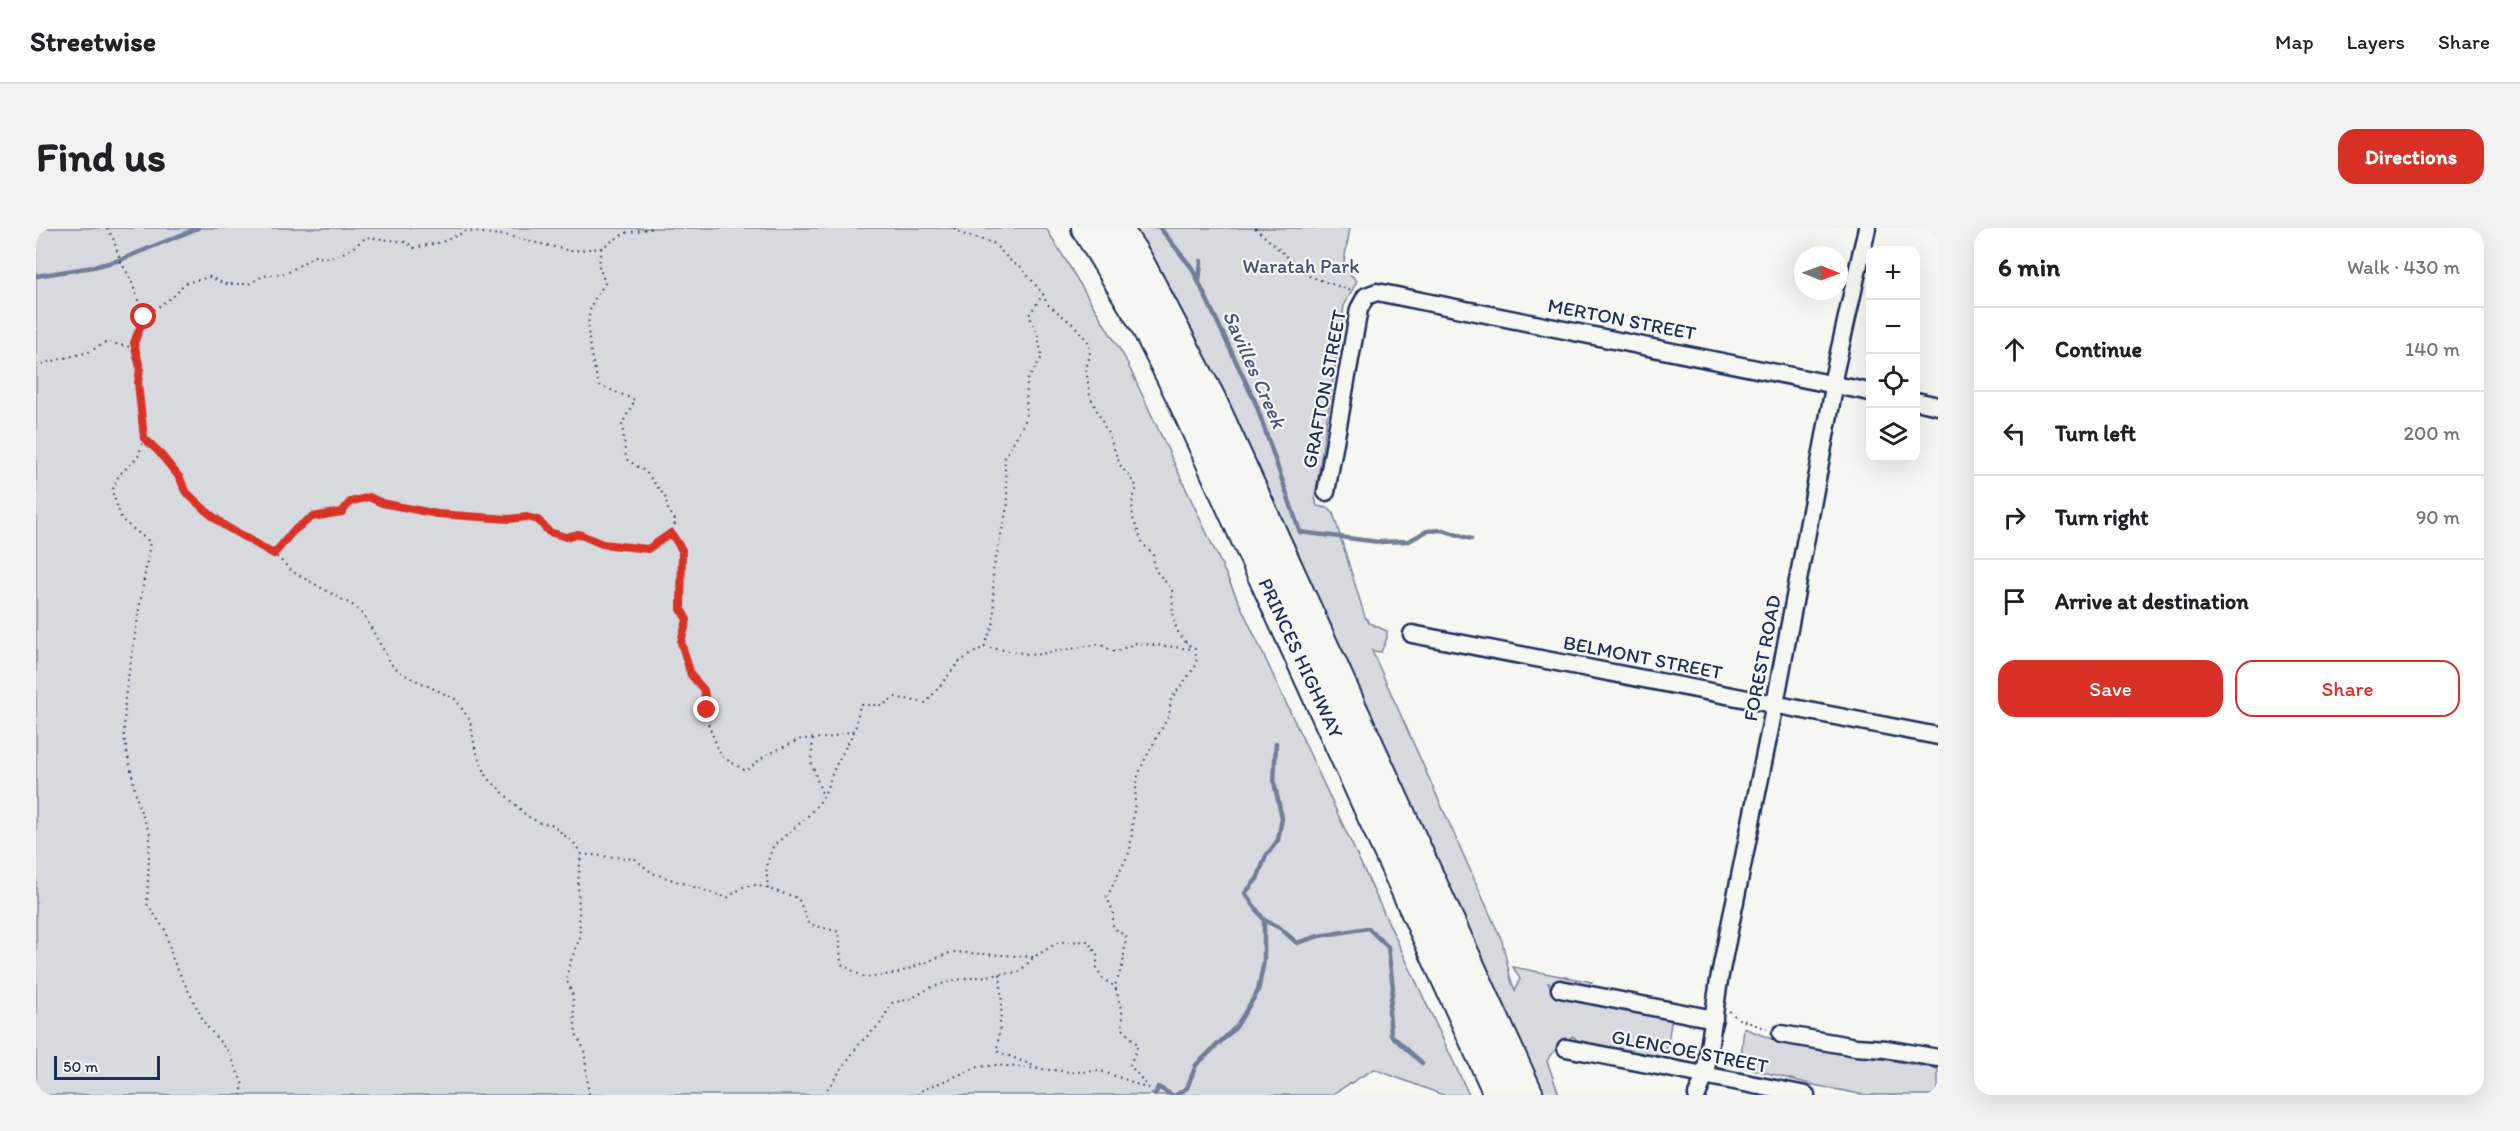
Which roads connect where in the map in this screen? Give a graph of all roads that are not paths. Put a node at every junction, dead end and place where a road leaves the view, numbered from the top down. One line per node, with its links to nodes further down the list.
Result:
1 (1087, 228): 19 (highway, PRINCES HIGHWAY)
2 (1116, 228): 20 (highway, PRINCES HIGHWAY)
3 (1867, 228): 5 (street, FOREST ROAD)
4 (1366, 296): 5 (street, MERTON STREET); 9 (street, GRAFTON STREET)
5 (1833, 385): 6 (street, MERTON STREET); 11 (street, FOREST ROAD)
6 (1866, 391)
7 (1920, 402): 8 (street)
8 (1938, 405)
9 (1326, 492)
10 (1412, 634): 11 (street, BELMONT STREET)
11 (1775, 704): 12 (street, BELMONT STREET); 14 (street, FOREST ROAD)
12 (1938, 736)
13 (1560, 989): 14 (street, GLENCOE STREET)
14 (1719, 1013): 18 (street, FOREST ROAD)
15 (1781, 1034): 17 (street, GLENCOE STREET)
16 (1566, 1048): 18 (street, GLENCOE STREET)
17 (1938, 1058)
18 (1705, 1076): 21 (street, FOREST ROAD); 22 (street, GLENCOE STREET)
19 (1500, 1095)
20 (1528, 1095)
21 (1697, 1095)
22 (1806, 1095)

